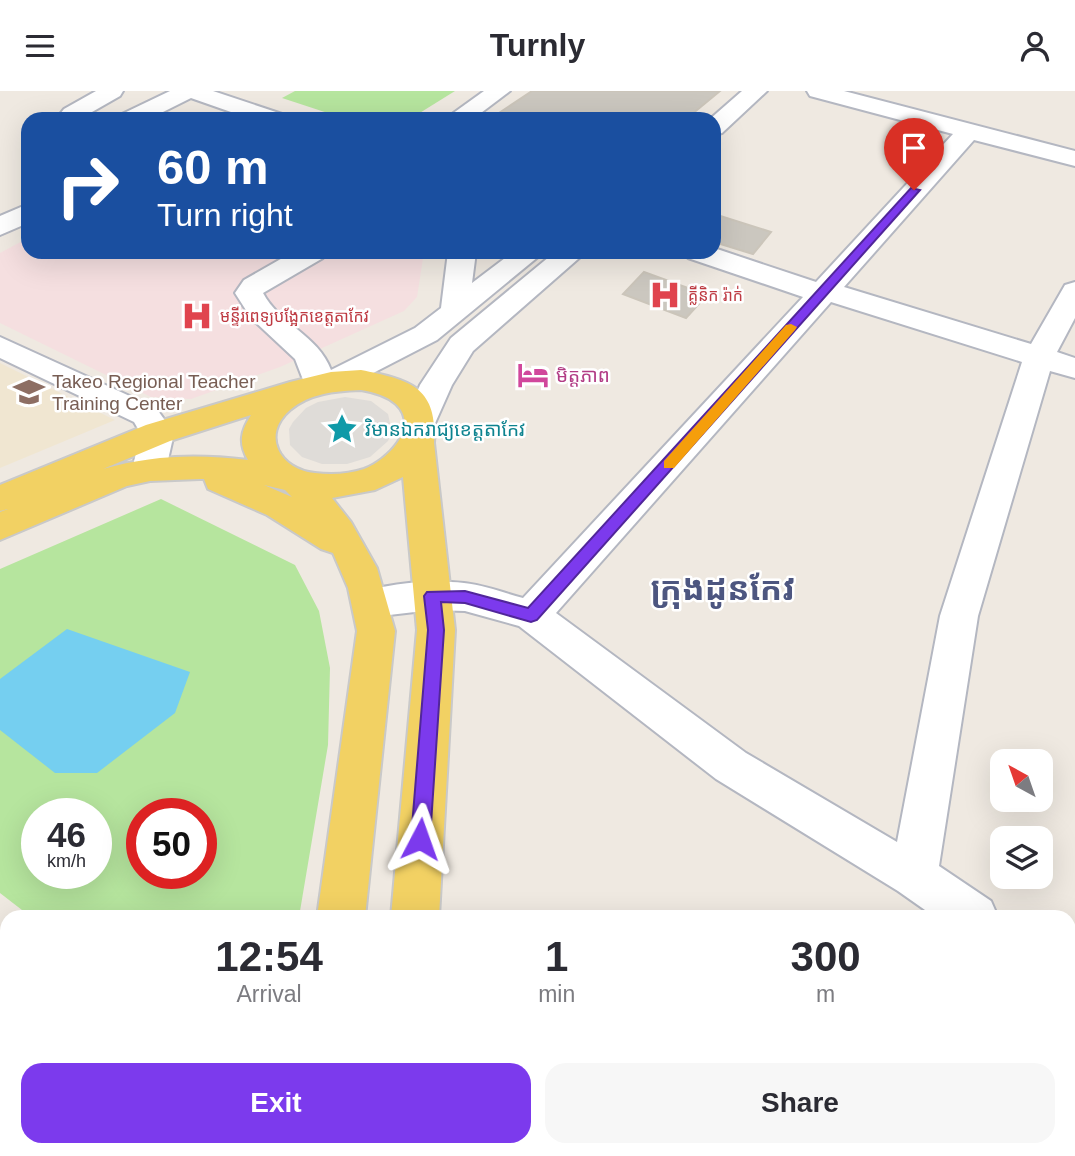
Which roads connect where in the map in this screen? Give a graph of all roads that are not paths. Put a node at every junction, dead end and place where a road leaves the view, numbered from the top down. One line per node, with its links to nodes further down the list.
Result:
1 (112, 91): 8 (street)
2 (189, 91): 7 (street); 9 (street)
3 (251, 91): 7 (street)
4 (499, 91): 12 (street)
5 (756, 91): 13 (street)
6 (818, 91): 14 (street)
7 (228, 103): 10 (street); 11 (street)
8 (75, 112)
9 (145, 112)
10 (212, 112)
11 (254, 112)
12 (468, 112)
13 (721, 122)
14 (969, 131): 15 (street); 23 (street)
15 (1075, 159)
16 (21, 216): 17 (street)
17 (0, 227)
18 (301, 259): 29 (street)
19 (461, 259): 25 (street)
20 (521, 259): 25 (street)
21 (564, 259): 30 (street)
22 (720, 259): 23 (street)
23 (822, 291): 27 (street); 39 (street)
24 (1075, 291): 27 (street)
25 (450, 317): 29 (street)
26 (0, 346): 31 (street)
27 (1039, 357): 28 (street); 40 (street)
28 (1075, 368)
29 (322, 382): 30 (main road); 31 (main road); 33 (main road)
30 (419, 432): 33 (main road); 37 (main road)
31 (158, 433): 32 (street); 34 (main road)
32 (161, 469): 33 (main road); 35 (main road); 36 (main road)
33 (290, 479): 36 (main road)
34 (0, 499)
35 (0, 527)
36 (356, 558): 38 (main road)
37 (432, 596): 38 (street); 39 (street); 42 (main road)
38 (372, 603): 41 (main road)
39 (531, 615): 40 (street)
40 (914, 876): 43 (street)
41 (342, 910)
42 (416, 910)
43 (964, 910)

